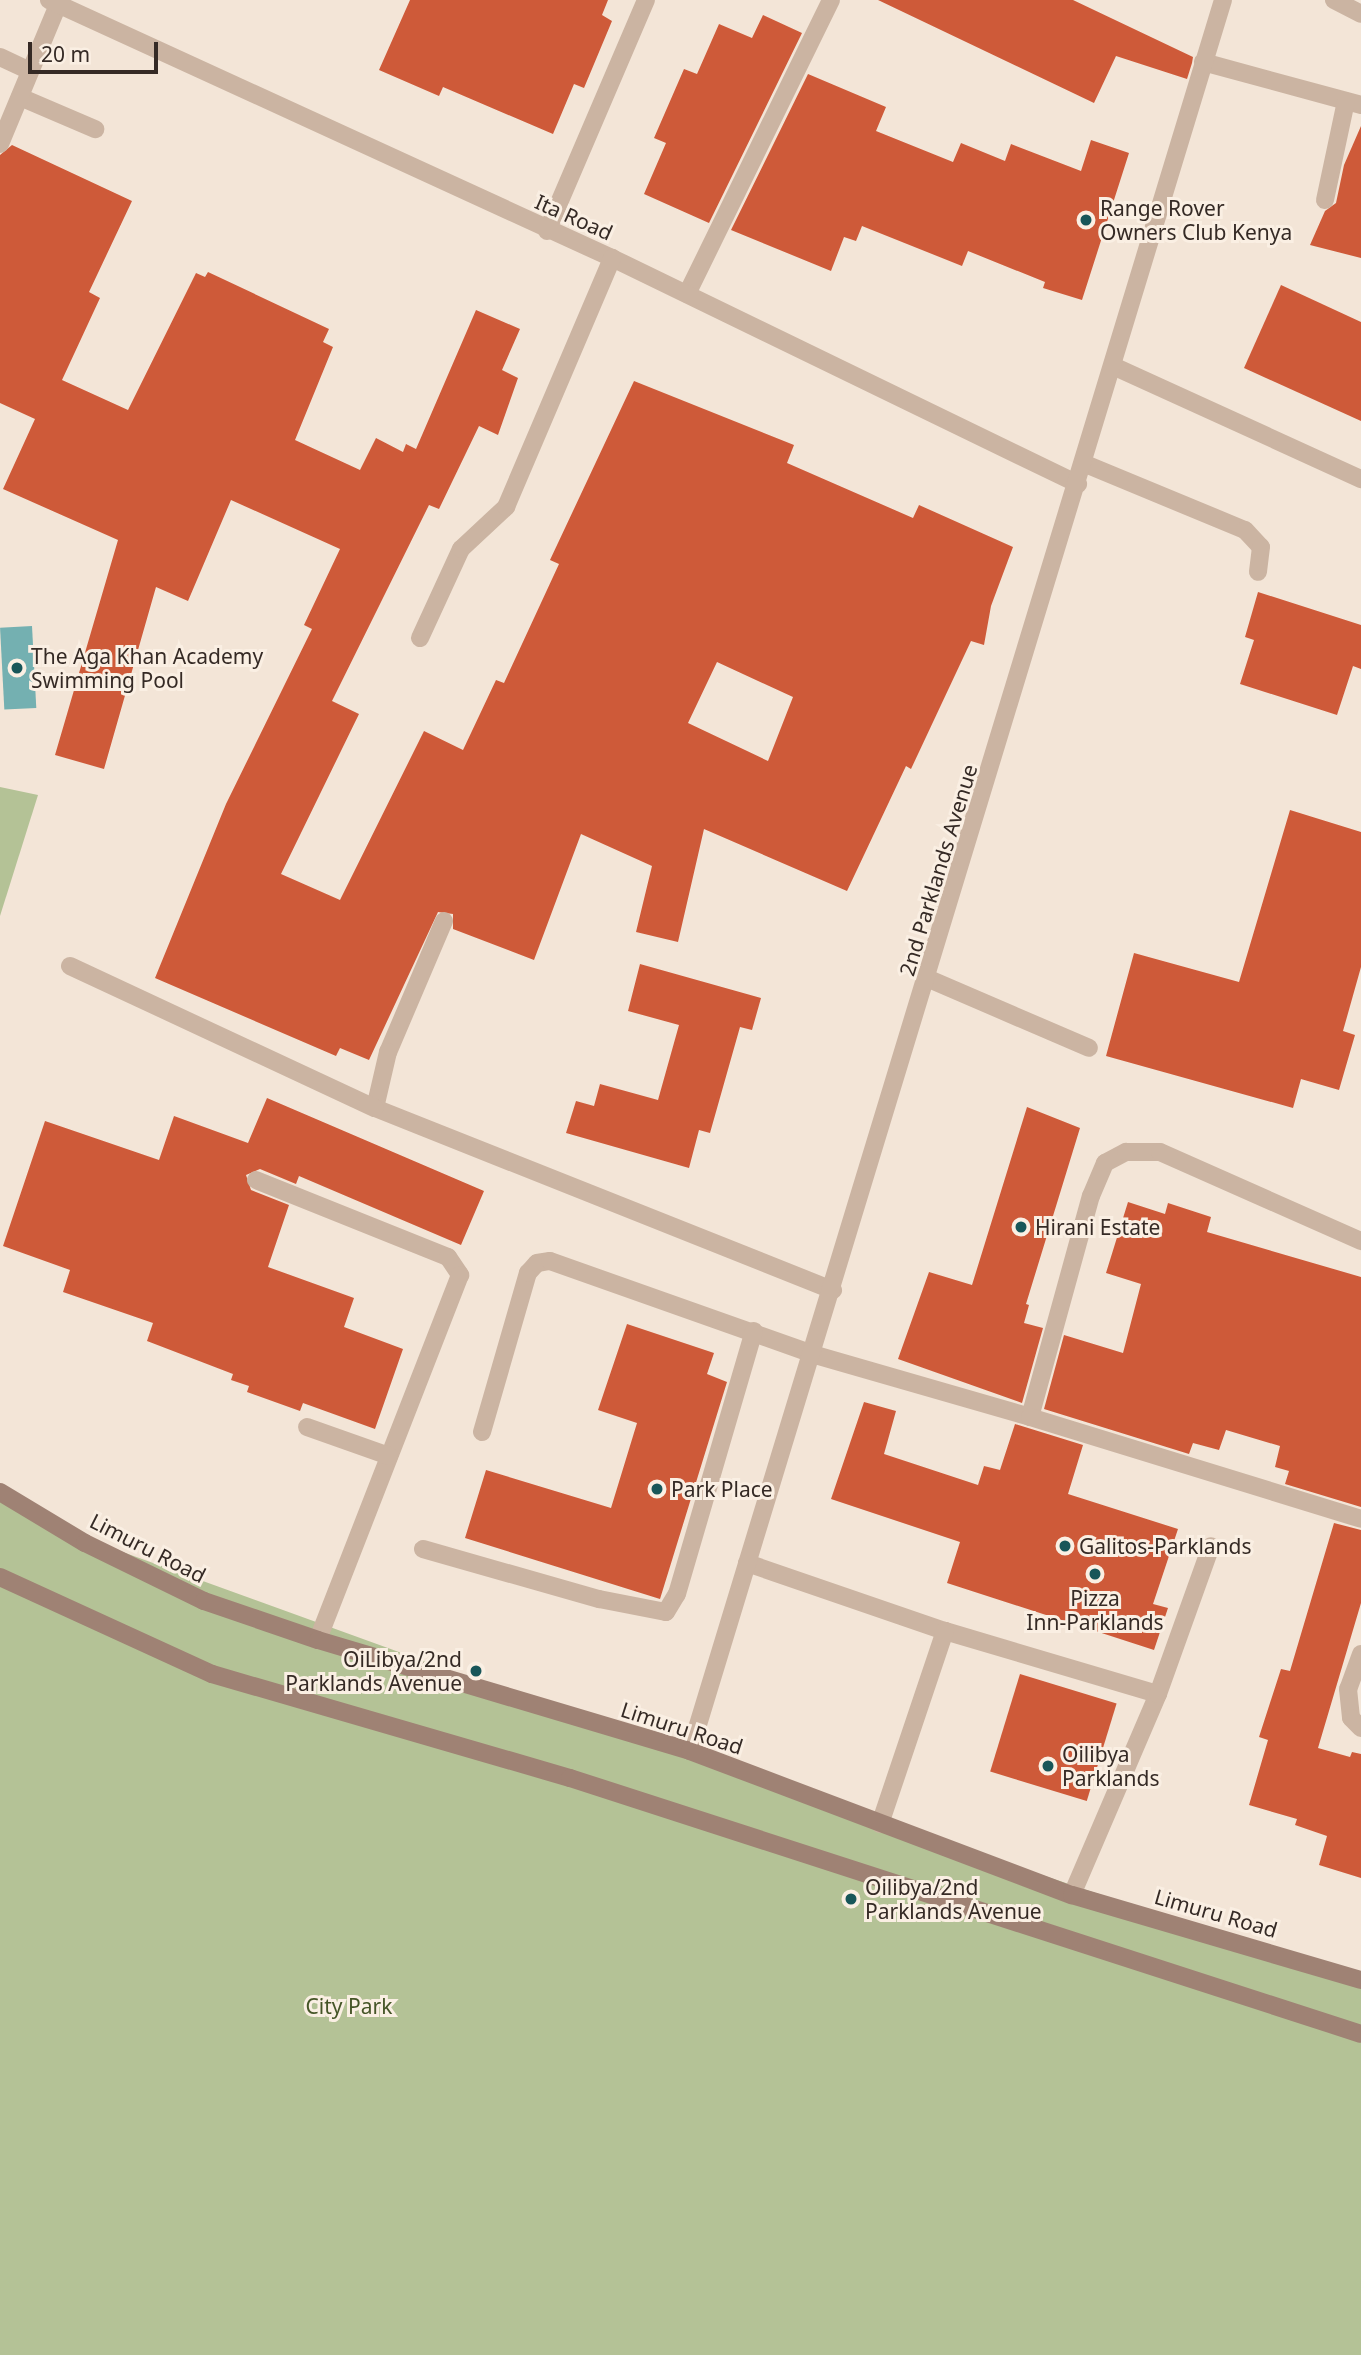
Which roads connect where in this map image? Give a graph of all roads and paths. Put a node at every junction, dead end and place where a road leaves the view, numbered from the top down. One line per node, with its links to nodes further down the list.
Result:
1 (646, 0): 15 (street)
2 (831, 0): 17 (street)
3 (1223, 0): 8 (street, 2nd Parklands Avenue)
4 (1334, 0): 6 (street)
5 (53, 2): 9 (street); 15 (street, Ita Road)
6 (1361, 14)
7 (0, 57): 9 (street)
8 (1203, 62): 11 (street); 18 (street, 2nd Parklands Avenue)
9 (28, 70): 10 (street)
10 (20, 97): 12 (street); 13 (street)
11 (1353, 103): 14 (street)
12 (95, 129)
13 (0, 144)
14 (1325, 200)
15 (547, 231): 16 (street, Ita Road)
16 (612, 258): 17 (street, Ita Road); 23 (street)
17 (687, 295): 21 (street, Ita Road)
18 (1113, 366): 19 (street, 2nd Parklands Avenue); 20 (street)
19 (1083, 463): 21 (street, 2nd Parklands Avenue); 22 (street)
20 (1361, 478)
21 (1078, 484): 26 (street, 2nd Parklands Avenue)
22 (1258, 572)
23 (420, 638)
24 (444, 921): 28 (street)
25 (70, 966): 28 (street)
26 (929, 979): 27 (street); 31 (street, 2nd Parklands Avenue)
27 (1089, 1048)
28 (375, 1108): 31 (street)
29 (256, 1181): 37 (street)
30 (1361, 1241): 34 (street)
31 (833, 1290): 33 (street, 2nd Parklands Avenue)
32 (754, 1331): 33 (street); 36 (street); 41 (street)
33 (812, 1354): 34 (street); 42 (street, 2nd Parklands Avenue)
34 (1030, 1417): 39 (street)
35 (307, 1427): 37 (street)
36 (482, 1432)
37 (389, 1456): 45 (street)
38 (0, 1492): 45 (main road, Limuru Road)
39 (1361, 1519)
40 (1212, 1546): 47 (street)
41 (423, 1549)
42 (747, 1563): 44 (street); 49 (street, 2nd Parklands Avenue)
43 (0, 1577): 53 (main road)
44 (945, 1631): 47 (street); 50 (street)
45 (318, 1640): 49 (main road, Limuru Road)
46 (1361, 1654): 48 (street)
47 (1158, 1694): 51 (street)
48 (1361, 1728)
49 (690, 1751): 50 (main road, Limuru Road)
50 (880, 1824): 51 (main road, Limuru Road)
51 (1072, 1895): 52 (main road, Limuru Road)
52 (1361, 1980)
53 (1361, 2034)

